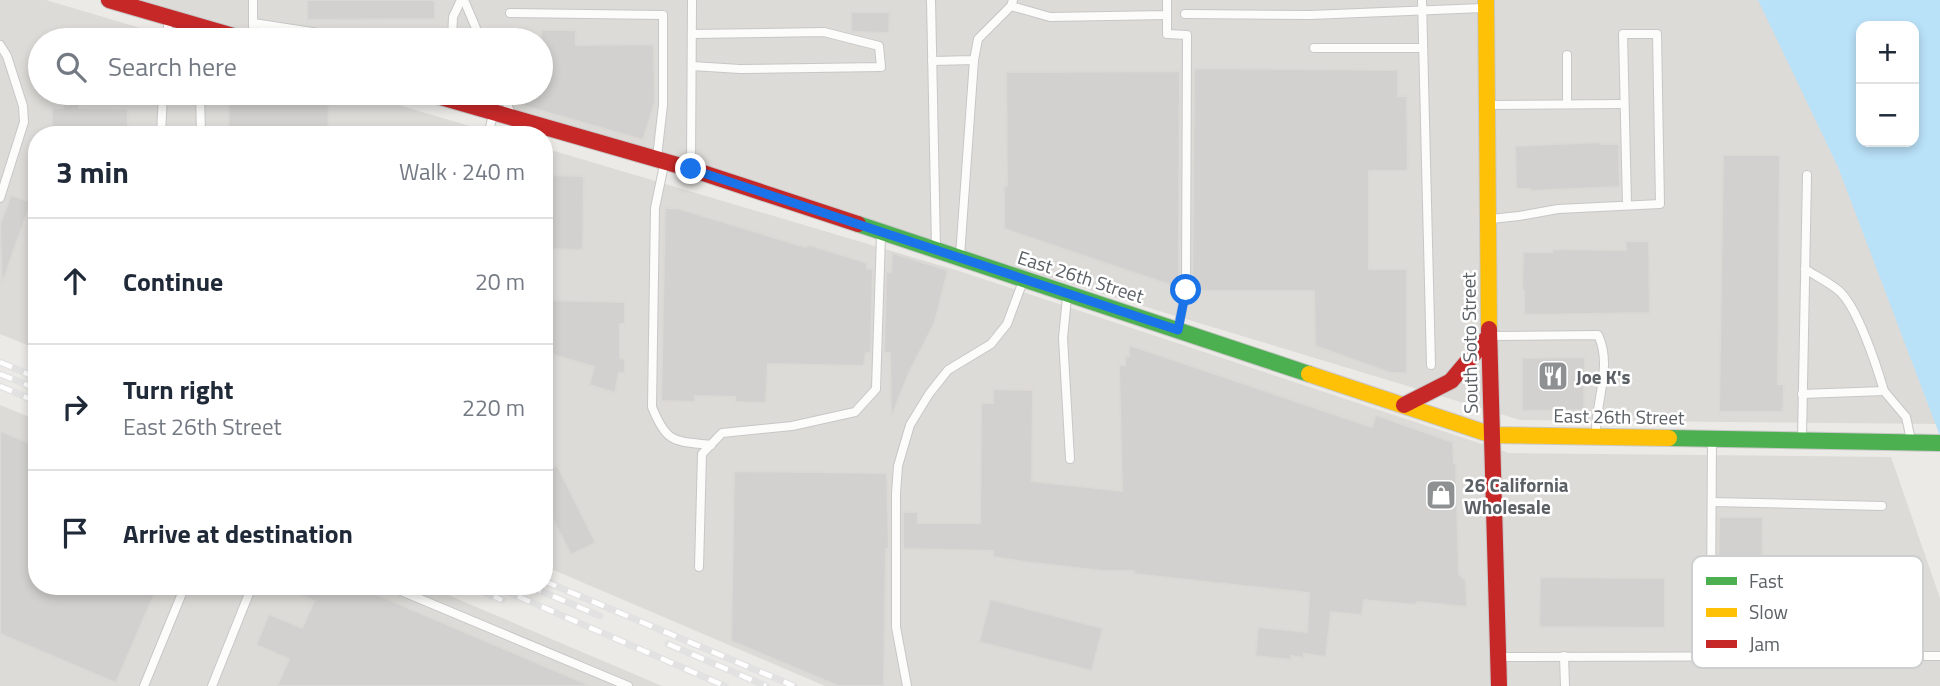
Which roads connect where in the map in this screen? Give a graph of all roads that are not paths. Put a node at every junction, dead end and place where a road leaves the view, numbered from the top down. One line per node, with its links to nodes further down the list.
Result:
1 (109, 0): 14 (street)
2 (253, 0): 15 (lane)
3 (463, 0): 20 (lane); 21 (lane)
4 (692, 0): 22 (lane)
5 (931, 0): 28 (lane)
6 (1167, 0): 12 (lane)
7 (1422, 0): 10 (lane)
8 (1012, 3): 12 (lane); 27 (lane)
9 (1486, 4): 10 (lane); 30 (street, South Soto Street)
10 (1422, 10): 13 (lane); 25 (lane)
11 (510, 13): 44 (lane)
12 (1167, 15): 56 (lane)
13 (1185, 15)
14 (169, 18): 16 (lane); 17 (street)
15 (253, 23): 18 (lane); 19 (lane)
16 (168, 28)
17 (194, 28)
18 (253, 28)
19 (286, 28)
20 (453, 28)
21 (476, 28)
22 (692, 34): 29 (lane); 29 (lane)
23 (0, 45): 47 (lane)
24 (1314, 48): 25 (lane)
25 (1423, 48): 58 (lane)
26 (1567, 55): 31 (lane)
27 (974, 60): 28 (lane); 52 (lane)
28 (932, 61): 51 (lane)
29 (692, 66): 45 (lane)
30 (1487, 104): 31 (lane); 49 (street, South Soto Street)
31 (1567, 104): 32 (lane)
32 (1624, 104): 48 (lane); 48 (lane)
33 (162, 105): 39 (lane)
34 (200, 105): 40 (lane)
35 (469, 105): 37 (street, East 26th Street)
36 (508, 105): 38 (lane)
37 (494, 112): 38 (street, East 26th Street); 41 (lane)
38 (513, 118): 42 (street, East 26th Street)
39 (161, 126)
40 (201, 126)
41 (490, 126)
42 (541, 126)
43 (553, 130): 44 (street, East 26th Street)
44 (661, 161): 45 (street, East 26th Street); 68 (lane)
45 (691, 169): 50 (street, East 26th Street)
46 (1807, 175): 53 (lane)
47 (0, 198)
48 (1627, 204): 49 (lane)
49 (1488, 219): 57 (street, South Soto Street)
50 (881, 232): 51 (street, East 26th Street); 68 (lane)
51 (936, 250): 52 (street, East 26th Street)
52 (960, 258): 54 (street, East 26th Street)
53 (1805, 269): 59 (lane); 60 (lane)
54 (1024, 279): 55 (street, East 26th Street); 83 (lane)
55 (1067, 294): 56 (street, East 26th Street); 69 (lane)
56 (1178, 330): 61 (street, East 26th Street)
57 (1489, 336): 61 (street); 62 (street, South Soto Street); 63 (lane)
58 (1431, 365)
59 (1884, 391): 60 (lane); 66 (lane)
60 (1802, 394): 65 (lane)
61 (1404, 405): 62 (street, East 26th Street)
62 (1492, 435): 63 (street, East 26th Street); 79 (street, South Soto Street)
63 (1596, 437): 64 (street, East 26th Street)
64 (1712, 439): 65 (street, East 26th Street); 70 (lane)
65 (1802, 441): 66 (street, East 26th Street)
66 (1916, 443): 67 (street, East 26th Street)
67 (1940, 443)
68 (711, 445): 73 (lane)
69 (1070, 459)
70 (1712, 502): 71 (lane); 72 (lane)
71 (1882, 506)
72 (1711, 556)
73 (699, 567)
74 (182, 595): 80 (lane)
75 (248, 595): 81 (lane)
76 (411, 595): 82 (lane)
77 (1564, 656): 78 (lane); 79 (lane); 85 (lane)
78 (1692, 656)
79 (1498, 657): 84 (street, South Soto Street)
80 (144, 686)
81 (212, 686)
82 (628, 686)
83 (907, 686)
84 (1499, 686)
85 (1565, 686)

